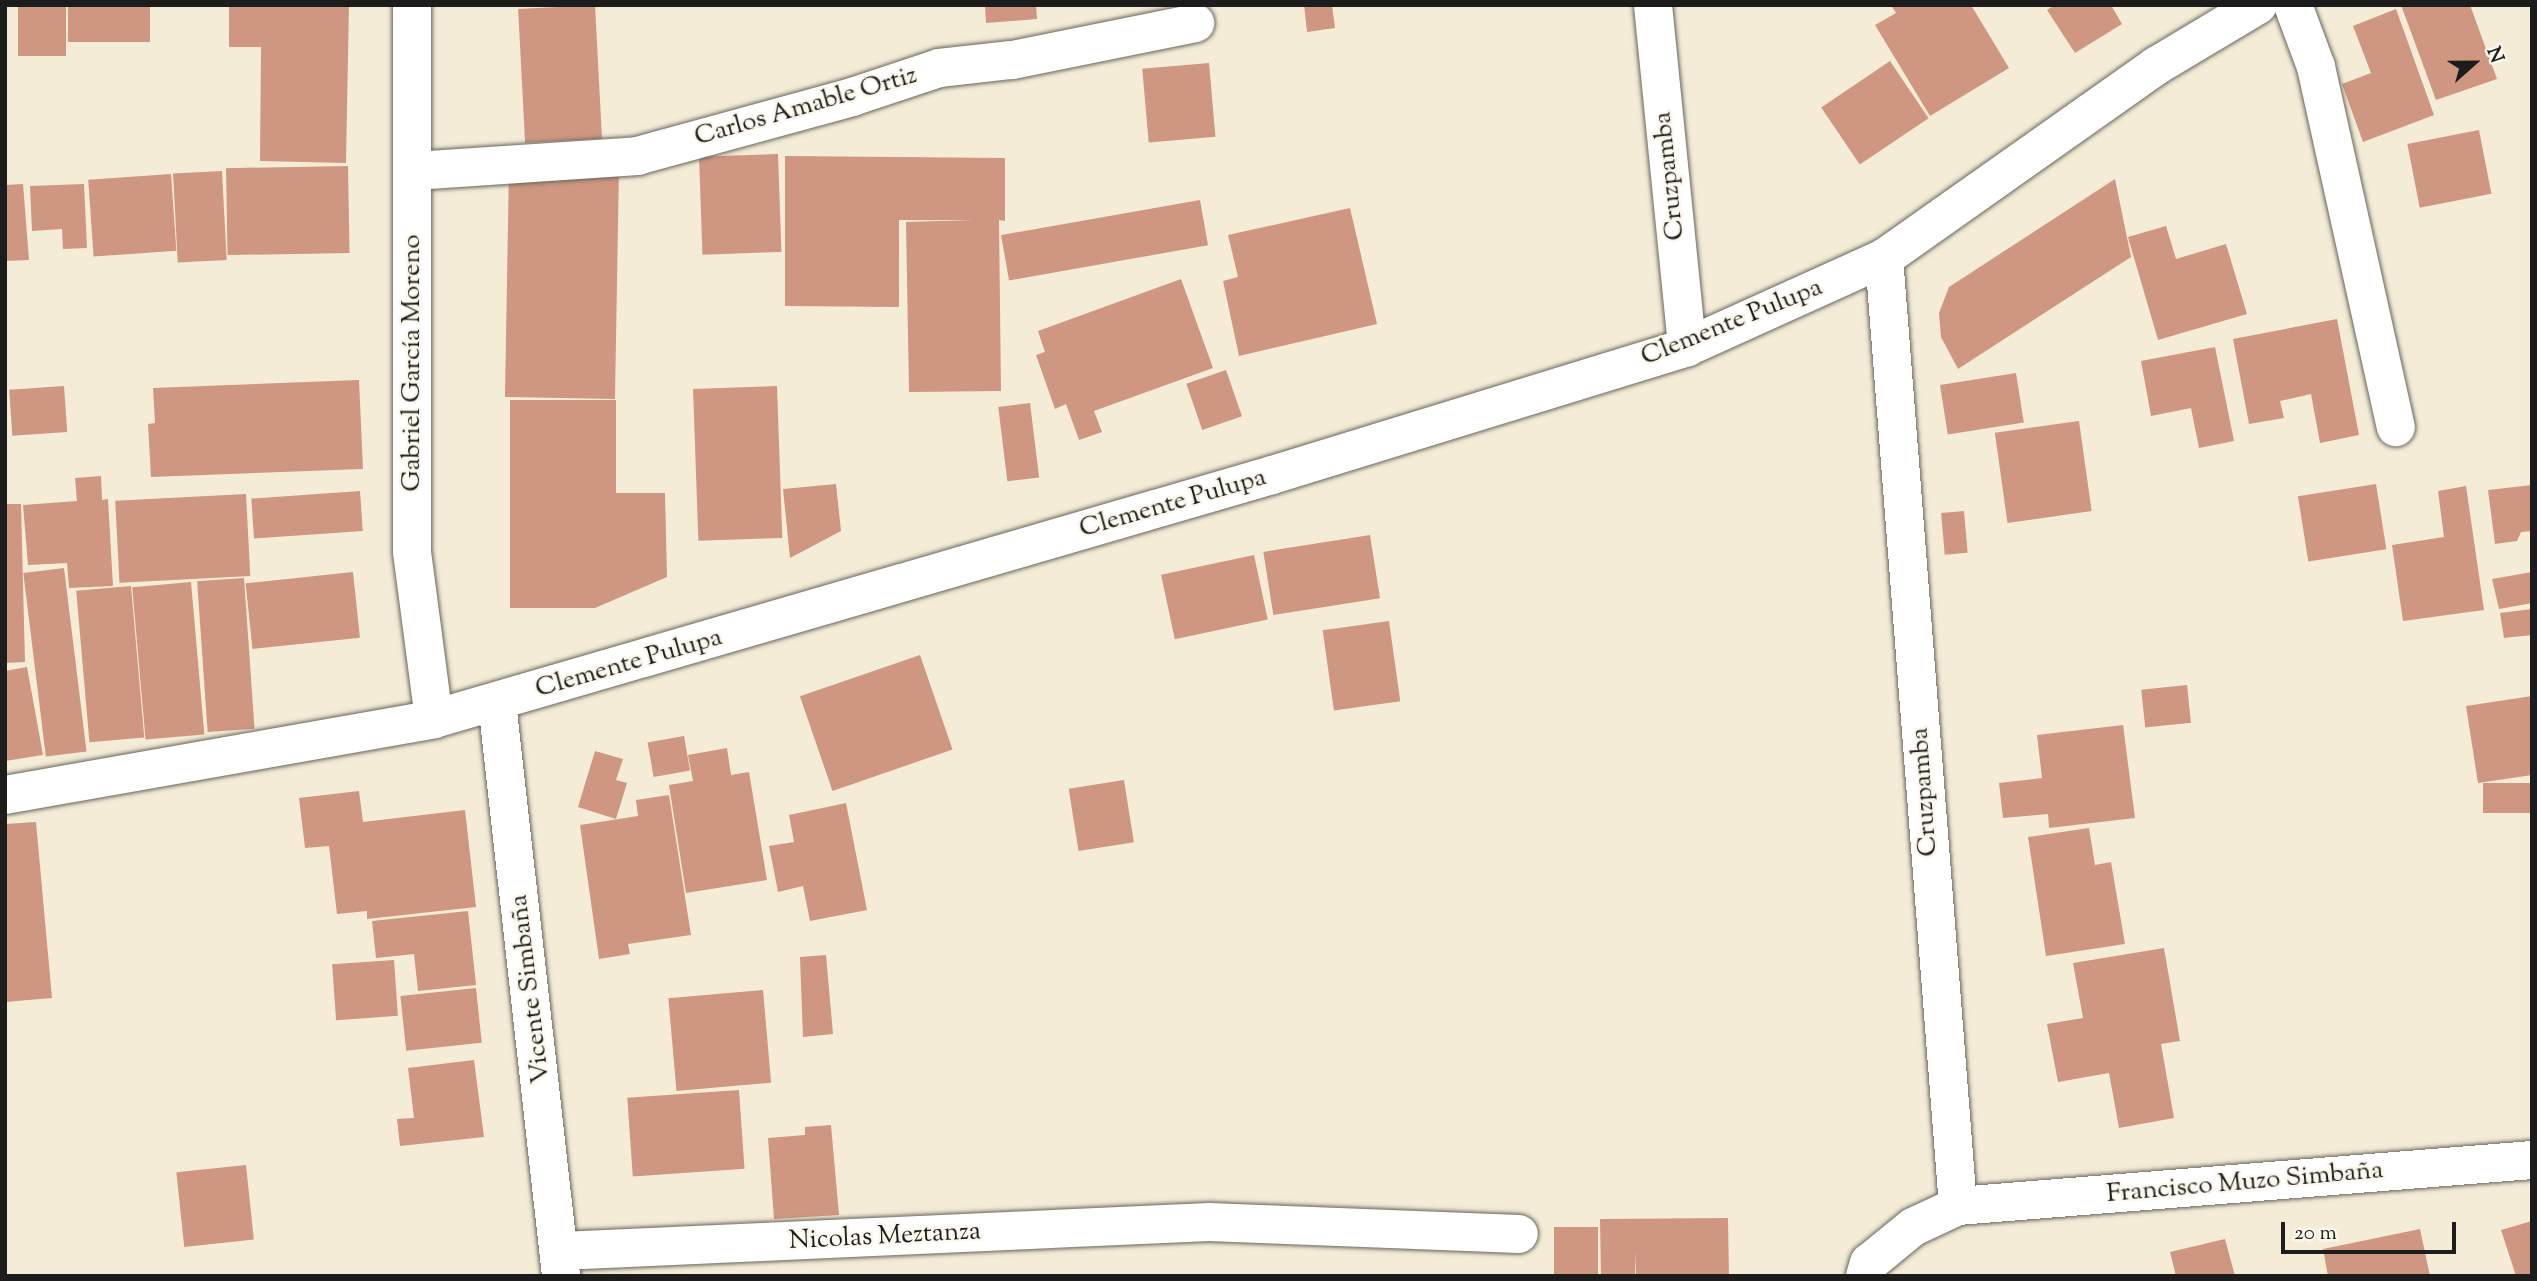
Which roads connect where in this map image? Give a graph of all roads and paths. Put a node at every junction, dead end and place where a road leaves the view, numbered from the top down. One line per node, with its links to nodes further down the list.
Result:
1 (412, 5): 6 (street, Gabriel García Moreno)
2 (1653, 5): 8 (street, Cruzpamba)
3 (2258, 5): 7 (street, Clemente Pulupa)
4 (2293, 5): 9 (street)
5 (1195, 23): 6 (street, Carlos Amable Ortiz)
6 (414, 171): 11 (street, Gabriel García Moreno)
7 (1884, 258): 8 (street, Clemente Pulupa); 14 (street, Cruzpamba)
8 (1687, 347): 10 (street, Clemente Pulupa)
9 (2396, 427)
10 (498, 703): 11 (street, Clemente Pulupa); 16 (street, Vicente Simbaña)
11 (434, 719): 12 (street, Clemente Pulupa)
12 (5, 795)
13 (2532, 1160): 14 (street, Francisco Muzo Simbaña)
14 (1958, 1206): 17 (street)
15 (1519, 1234): 16 (street, Nicolas Meztanza)
16 (561, 1263)
17 (1865, 1276)

